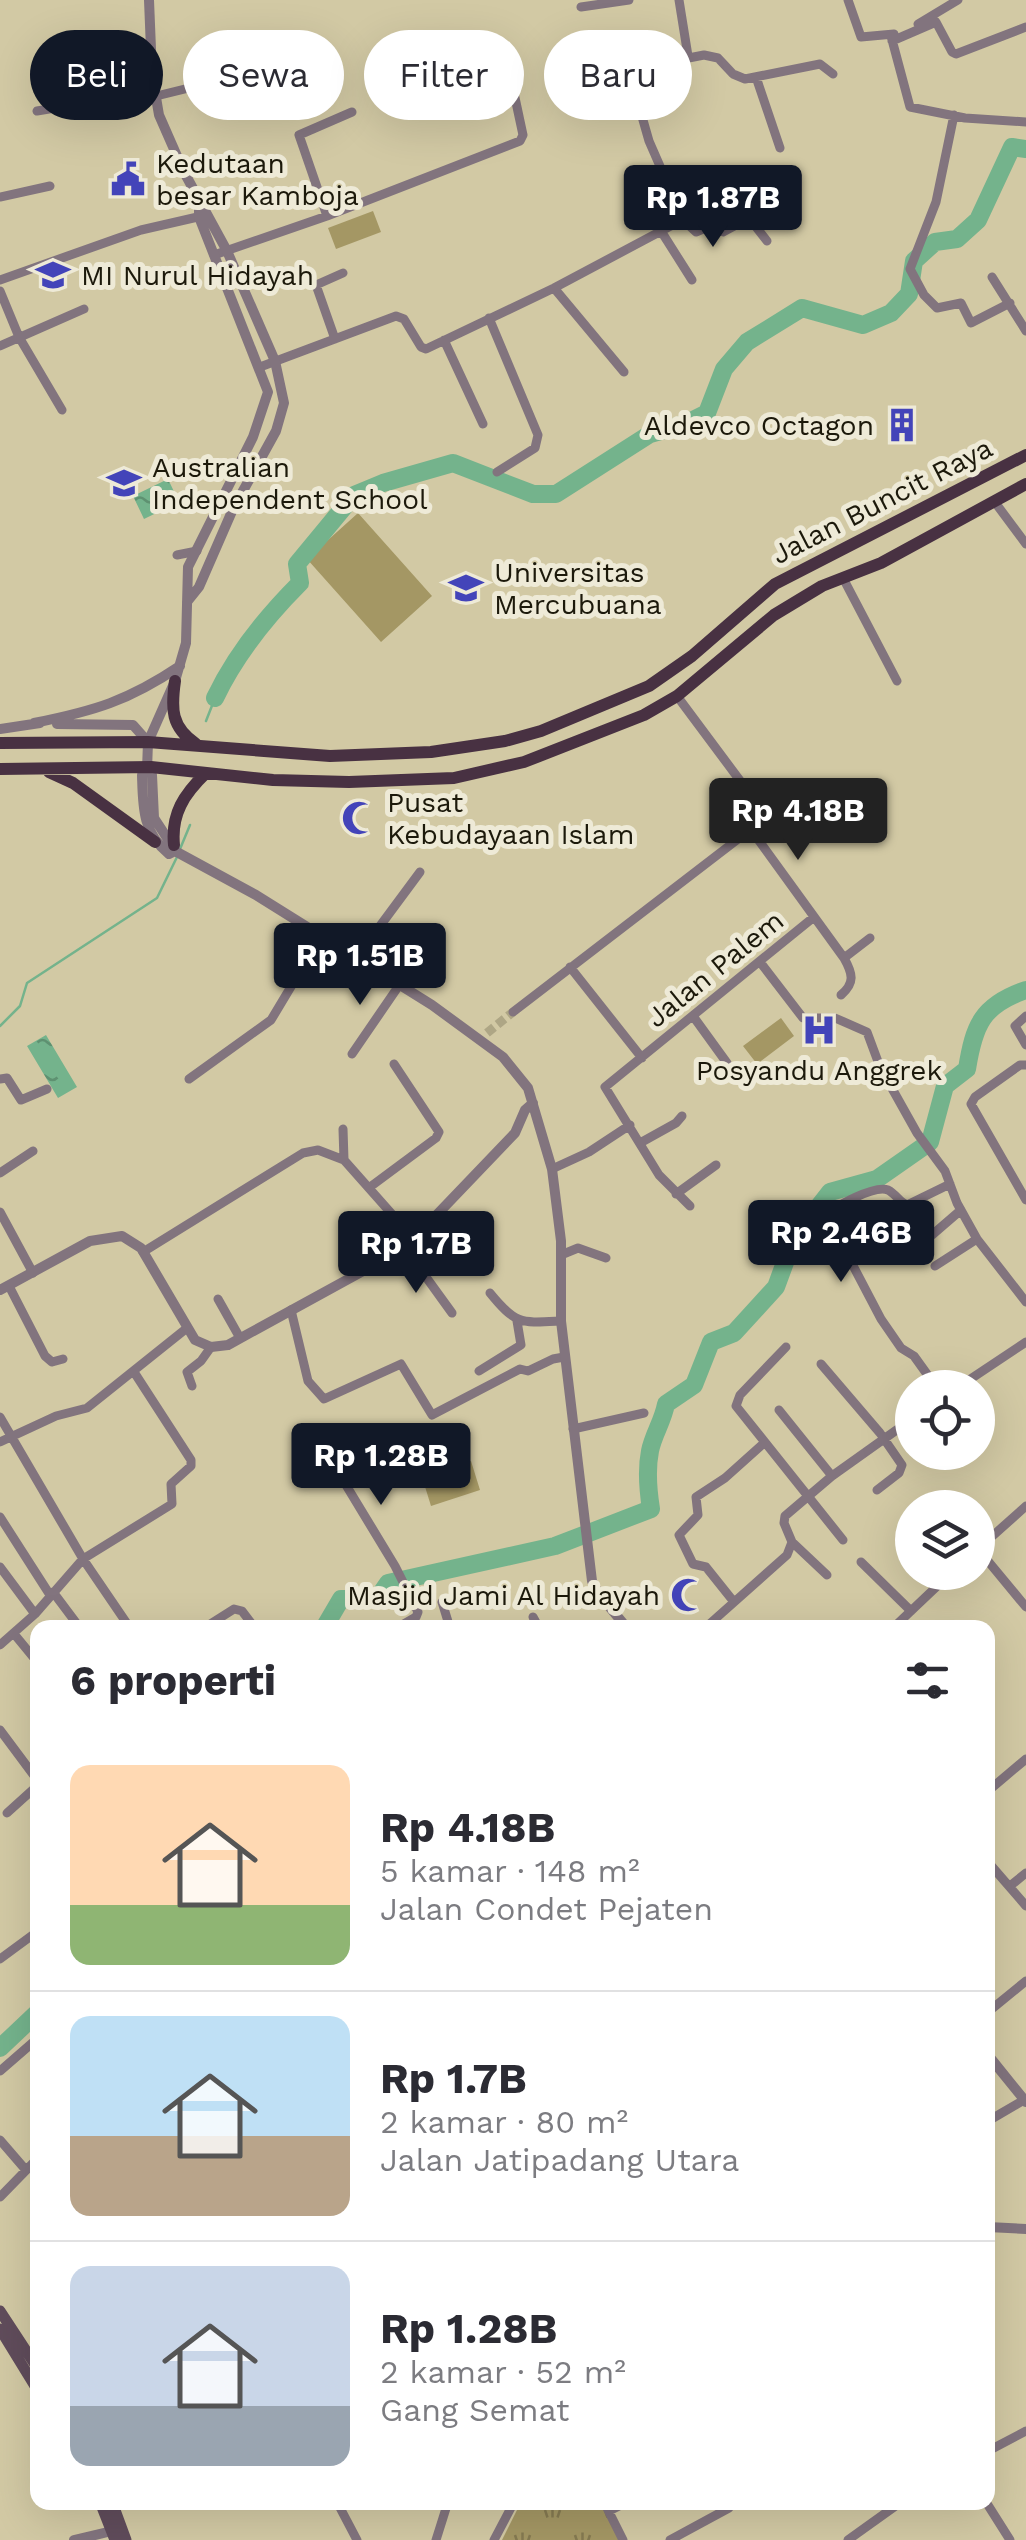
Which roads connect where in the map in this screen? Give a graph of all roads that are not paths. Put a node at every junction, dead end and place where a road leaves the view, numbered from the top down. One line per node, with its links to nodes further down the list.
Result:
1 (149, 0): 8 (street)
2 (629, 0): 6 (street)
3 (679, 0): 9 (street)
4 (848, 0): 10 (street)
5 (958, 0): 10 (street)
6 (581, 7)
7 (1026, 27): 10 (street)
8 (151, 30)
9 (684, 30)
10 (891, 38): 15 (street)
11 (692, 56): 13 (street)
12 (833, 74): 13 (street)
13 (756, 77): 20 (street)
14 (352, 112): 24 (street)
15 (954, 115): 19 (street); 36 (street)
16 (162, 120): 23 (street)
17 (519, 120): 24 (street)
18 (643, 120): 25 (street)
19 (1026, 122)
20 (780, 148)
21 (50, 186): 22 (street)
22 (0, 197)
23 (204, 215): 28 (street); 29 (street); 32 (street)
24 (327, 216): 28 (street)
25 (681, 218): 26 (street); 27 (street)
26 (661, 232): 33 (street); 34 (street)
27 (767, 241)
28 (227, 250): 29 (street); 44 (street)
29 (214, 255): 45 (street)
30 (344, 272): 41 (street)
31 (992, 277): 36 (street)
32 (0, 280)
33 (692, 280)
34 (554, 288): 38 (street); 46 (street)
35 (0, 291): 40 (street)
36 (1010, 303): 39 (street)
37 (84, 308): 40 (street)
38 (489, 318): 42 (street); 50 (street)
39 (1026, 331)
40 (20, 337): 43 (street); 47 (street)
41 (335, 339): 42 (street); 44 (street)
42 (444, 340): 48 (street)
43 (0, 346)
44 (275, 361): 45 (street); 57 (street)
45 (260, 367): 54 (street)
46 (624, 372)
47 (62, 410)
48 (482, 424)
49 (1026, 455): 58 (main road, Jalan Buncit Raya)
50 (497, 472)
51 (1026, 484): 52 (main road, Jalan Buncit Raya)
52 (994, 501): 53 (street); 56 (main road, Jalan Buncit Raya)
53 (1026, 544)
54 (197, 551): 55 (street); 57 (street)
55 (178, 555)
56 (843, 578): 59 (main road, Jalan Buncit Raya); 62 (street)
57 (187, 603): 60 (street)
58 (710, 640): 59 (main road); 68 (main road, Jalan Buncit Raya)
59 (724, 656): 63 (main road, Jalan Buncit Raya)
60 (180, 666): 61 (street); 64 (street)
61 (175, 681): 66 (street); 68 (main road)
62 (897, 681)
63 (676, 696): 72 (main road, Jalan Buncit Raya); 73 (street)
64 (34, 723): 65 (street); 66 (street)
65 (0, 729)
66 (148, 742): 67 (main road, Jalan Buncit Raya); 68 (main road, Jalan Buncit Raya); 69 (street)
67 (0, 743)
68 (200, 747)
69 (147, 768): 71 (main road, Jalan Buncit Raya); 72 (main road, Jalan Buncit Raya); 74 (street); 75 (street)
70 (0, 769): 71 (main road, Jalan Buncit Raya)
71 (43, 769): 74 (main road)
72 (210, 773): 75 (main road)
73 (752, 831): 77 (street); 83 (street)
74 (155, 842): 75 (street)
75 (174, 848): 78 (street)
76 (420, 872): 80 (street)
77 (814, 918): 81 (street); 82 (street, Jalan Palem)
78 (322, 935): 80 (street); 96 (street)
79 (870, 938): 81 (street)
80 (357, 957): 84 (street)
81 (844, 958): 85 (street)
82 (760, 962): 87 (street, Jalan Palem); 110 (street)
83 (570, 967): 86 (street); 91 (street, Jalan Palem)
84 (400, 984): 90 (street); 98 (street)
85 (841, 995)
86 (514, 1012)
87 (693, 1016): 91 (street, Jalan Palem); 92 (street)
88 (1026, 1016): 89 (street)
89 (1026, 1045)
90 (352, 1054)
91 (642, 1058): 101 (street)
92 (727, 1063)
93 (394, 1064): 111 (street)
94 (1026, 1065): 113 (street)
95 (0, 1078): 97 (street)
96 (189, 1079)
97 (47, 1089)
98 (534, 1103): 100 (street); 103 (street)
99 (682, 1116): 104 (street)
100 (541, 1124): 103 (street); 108 (street)
101 (630, 1124): 104 (street); 108 (street)
102 (343, 1129): 106 (street)
103 (515, 1133): 117 (street)
104 (640, 1143): 112 (street)
105 (33, 1151): 109 (street)
106 (344, 1160): 111 (street); 121 (street)
107 (716, 1164): 112 (street)
108 (552, 1169): 122 (street)
109 (0, 1173)
110 (950, 1184): 115 (street); 142 (street)
111 (370, 1187): 117 (street)
112 (676, 1194): 114 (street)
113 (1026, 1200)
114 (690, 1206)
115 (961, 1210): 118 (street); 120 (street)
116 (0, 1212): 125 (street)
117 (418, 1238): 119 (street)
118 (978, 1239): 124 (street); 129 (street)
119 (406, 1248): 130 (street); 131 (street)
120 (900, 1251)
121 (143, 1252): 125 (street); 134 (street)
122 (560, 1256): 123 (street); 132 (street)
123 (606, 1258)
124 (935, 1266)
125 (33, 1273): 126 (street)
126 (3, 1287): 140 (street)
127 (490, 1293): 133 (street)
128 (218, 1299): 135 (street)
129 (1026, 1302)
130 (291, 1310): 135 (street); 139 (street)
131 (452, 1312)
132 (561, 1320): 133 (street); 139 (street)
133 (518, 1321): 144 (street)
134 (188, 1328): 137 (street); 145 (street)
135 (240, 1338): 137 (street)
136 (1026, 1342): 143 (street)
137 (210, 1346): 146 (street)
138 (786, 1347): 155 (street)
139 (564, 1358): 150 (street)
140 (64, 1359)
141 (821, 1364): 153 (street)
142 (924, 1370)
143 (984, 1370)
144 (479, 1371)
145 (134, 1372): 152 (street); 165 (street)
146 (192, 1386)
147 (780, 1410): 157 (street)
148 (644, 1413): 150 (street)
149 (0, 1417): 152 (street)
150 (573, 1429): 183 (street)
151 (895, 1430): 153 (street)
152 (12, 1436): 154 (street); 165 (street)
153 (884, 1438): 157 (street); 158 (street)
154 (0, 1442)
155 (764, 1444): 159 (street); 173 (street)
156 (338, 1446): 181 (street)
157 (832, 1476): 159 (street)
158 (876, 1490)
159 (807, 1497): 163 (street); 164 (street)
160 (1026, 1506): 162 (street)
161 (0, 1517): 171 (street)
162 (995, 1534)
163 (844, 1540)
164 (792, 1542): 169 (street); 173 (street)
165 (83, 1559): 171 (street); 178 (street)
166 (861, 1562): 175 (street)
167 (0, 1567): 176 (street)
168 (995, 1570): 174 (street)
169 (827, 1575)
170 (933, 1590): 175 (street)
171 (52, 1593): 176 (street); 177 (street)
172 (442, 1602): 182 (street)
173 (734, 1602): 184 (street)
174 (1026, 1607)
175 (911, 1610): 185 (street)
176 (35, 1614): 186 (street)
177 (74, 1620)
178 (125, 1620)
179 (216, 1620): 180 (street)
180 (249, 1620)
181 (409, 1620)
182 (448, 1620)
183 (620, 1620)
184 (714, 1620)
185 (901, 1620)
186 (14, 1635): 187 (street); 188 (street)
187 (0, 1645)
188 (30, 1653)
189 (0, 1730): 191 (street)
190 (1026, 1759): 192 (street)
191 (30, 1772)
192 (995, 1784)
193 (30, 1791): 194 (street)
194 (7, 1813)
195 (995, 1870): 197 (street)
196 (1026, 1873): 197 (street)
197 (1010, 1886): 198 (street)
198 (1026, 1906)
199 (30, 1937): 200 (street)
200 (0, 1959)
201 (1026, 1981): 202 (street)
202 (995, 2006)
203 (30, 2045): 205 (street)
204 (995, 2064): 206 (street)
205 (0, 2071)
206 (1025, 2101): 207 (street)
207 (995, 2117)
208 (0, 2140): 210 (street)
209 (30, 2165): 210 (street)
210 (25, 2169): 211 (street)
211 (0, 2197)
212 (995, 2227): 213 (street)
213 (1026, 2229)
214 (0, 2311): 216 (main road)
215 (0, 2329): 217 (main road)
216 (30, 2357)
217 (30, 2378)
218 (1026, 2430): 219 (street)
219 (995, 2446)
220 (103, 2510): 229 (main road)
221 (118, 2510): 232 (main road)
222 (341, 2510): 233 (street)
223 (445, 2510): 234 (street)
224 (510, 2510): 235 (street)
225 (608, 2510): 236 (street)
226 (725, 2510): 237 (street)
227 (890, 2510): 238 (street)
228 (991, 2510): 230 (street)
229 (113, 2536): 231 (street)
230 (1008, 2536): 239 (street)
231 (74, 2540)
232 (126, 2540)
233 (356, 2540)
234 (436, 2540)
235 (494, 2540)
236 (623, 2540)
237 (670, 2540)
238 (848, 2540)
239 (995, 2540)

